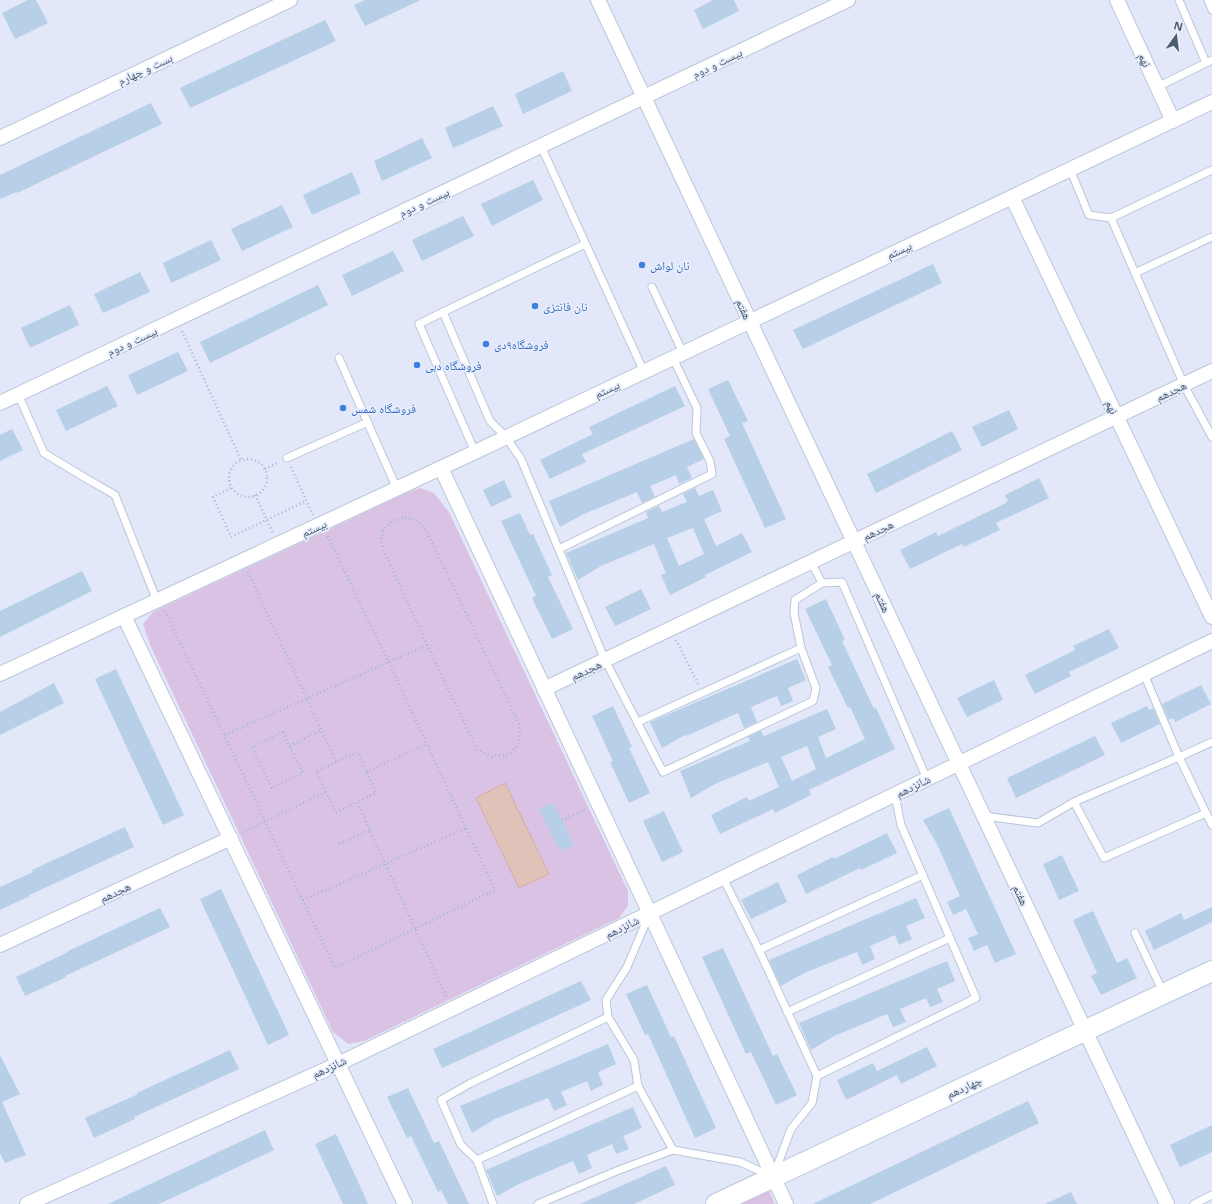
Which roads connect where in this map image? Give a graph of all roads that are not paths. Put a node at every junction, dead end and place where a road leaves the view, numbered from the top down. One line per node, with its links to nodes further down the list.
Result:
1 (290, 0): 13 (street, بست و چهارم)
2 (598, 0): 10 (street, هفتم)
3 (848, 0): 10 (street, بیست و دوم)
4 (1117, 0): 9 (street, نهم)
5 (1179, 0): 8 (lane)
6 (1208, 0): 7 (lane)
7 (1212, 10)
8 (1209, 61): 9 (lane)
9 (1157, 87): 12 (street, نهم)
10 (644, 98): 14 (street, بیست و دوم); 24 (street, هفتم)
11 (1212, 102): 12 (street, بیستم)
12 (1173, 120): 15 (street, بیستم)
13 (0, 138)
14 (541, 146): 20 (lane); 30 (street, بیست و دوم)
15 (1070, 169): 17 (street, بیستم); 18 (lane)
16 (1212, 170): 18 (lane)
17 (1012, 197): 24 (street, بیستم); 32 (street, نهم)
18 (1111, 218): 21 (lane)
19 (1212, 238): 21 (lane)
20 (585, 244): 23 (lane); 28 (lane)
21 (1135, 273): 29 (lane)
22 (652, 287): 25 (lane)
23 (443, 312): 34 (lane); 36 (lane)
24 (750, 321): 25 (street, بیستم); 40 (street, هفتم)
25 (678, 356): 28 (street, بیستم); 41 (lane)
26 (339, 358): 33 (lane)
27 (1212, 371): 29 (street, هجدهم)
28 (644, 372): 34 (street, بیستم)
29 (1184, 385): 32 (street, هجدهم); 35 (lane)
30 (18, 394): 31 (street, بیست و دوم); 44 (lane)
31 (0, 403)
32 (1117, 417): 40 (street, هجدهم); 46 (street, نهم)
33 (368, 422): 37 (lane); 39 (lane)
34 (506, 437): 36 (street, بیستم); 41 (lane)
35 (1212, 437)
36 (475, 452): 38 (street, بیستم)
37 (287, 458)
38 (441, 468): 39 (street, بیستم); 52 (street)
39 (397, 489): 44 (street, بیستم)
40 (854, 541): 42 (street, هجدهم); 56 (street, هفتم)
41 (559, 549): 49 (lane)
42 (812, 562): 43 (lane); 49 (street, هجدهم)
43 (822, 583): 48 (lane); 57 (lane)
44 (157, 601): 45 (street, بیستم)
45 (124, 616): 50 (street, بیستم); 63 (street)
46 (1212, 617)
47 (1212, 641): 51 (street, شانزدهم)
48 (801, 648): 53 (lane); 53 (lane)
49 (605, 660): 52 (street, هجدهم); 53 (lane)
50 (0, 674)
51 (1144, 674): 55 (lane); 56 (street, شانزدهم)
52 (544, 689): 66 (street)
53 (638, 722)
54 (1212, 742): 55 (lane)
55 (1179, 756): 59 (lane); 60 (lane)
56 (959, 763): 57 (street, شانزدهم); 61 (street, هفتم)
57 (927, 779): 58 (street, شانزدهم)
58 (895, 795): 64 (lane); 65 (street, شانزدهم)
59 (1074, 802): 60 (lane); 61 (lane)
60 (1206, 813): 62 (lane)
61 (984, 816): 75 (street, هفتم)
62 (1212, 825)
63 (230, 838): 69 (street, هجدهم); 76 (street)
64 (923, 875): 68 (lane); 70 (lane)
65 (723, 878): 66 (street, شانزدهم); 70 (lane)
66 (650, 914): 74 (lane); 76 (street, شانزدهم); 81 (street)
67 (1135, 933): 72 (lane)
68 (950, 938): 73 (lane); 77 (lane)
69 (0, 945)
70 (759, 950): 73 (lane)
71 (1212, 971): 72 (main road, چهاردهم)
72 (1164, 994): 75 (main road, چهاردهم)
73 (787, 1012): 77 (lane)
74 (608, 1017): 78 (lane); 80 (lane)
75 (1085, 1031): 81 (main road, چهاردهم); 89 (street, هفتم)
76 (338, 1064): 83 (street, شانزدهم); 84 (street)
77 (817, 1076): 81 (lane)
78 (638, 1086): 79 (lane); 80 (lane)
79 (673, 1150): 81 (lane); 86 (lane)
80 (477, 1160): 85 (lane)
81 (773, 1177): 87 (main road, چهاردهم); 88 (street)
82 (1212, 1195): 90 (lane)
83 (27, 1204)
84 (405, 1204)
85 (493, 1204)
86 (538, 1204)
87 (716, 1204)
88 (786, 1204)
89 (1167, 1204)
90 (1194, 1204)

